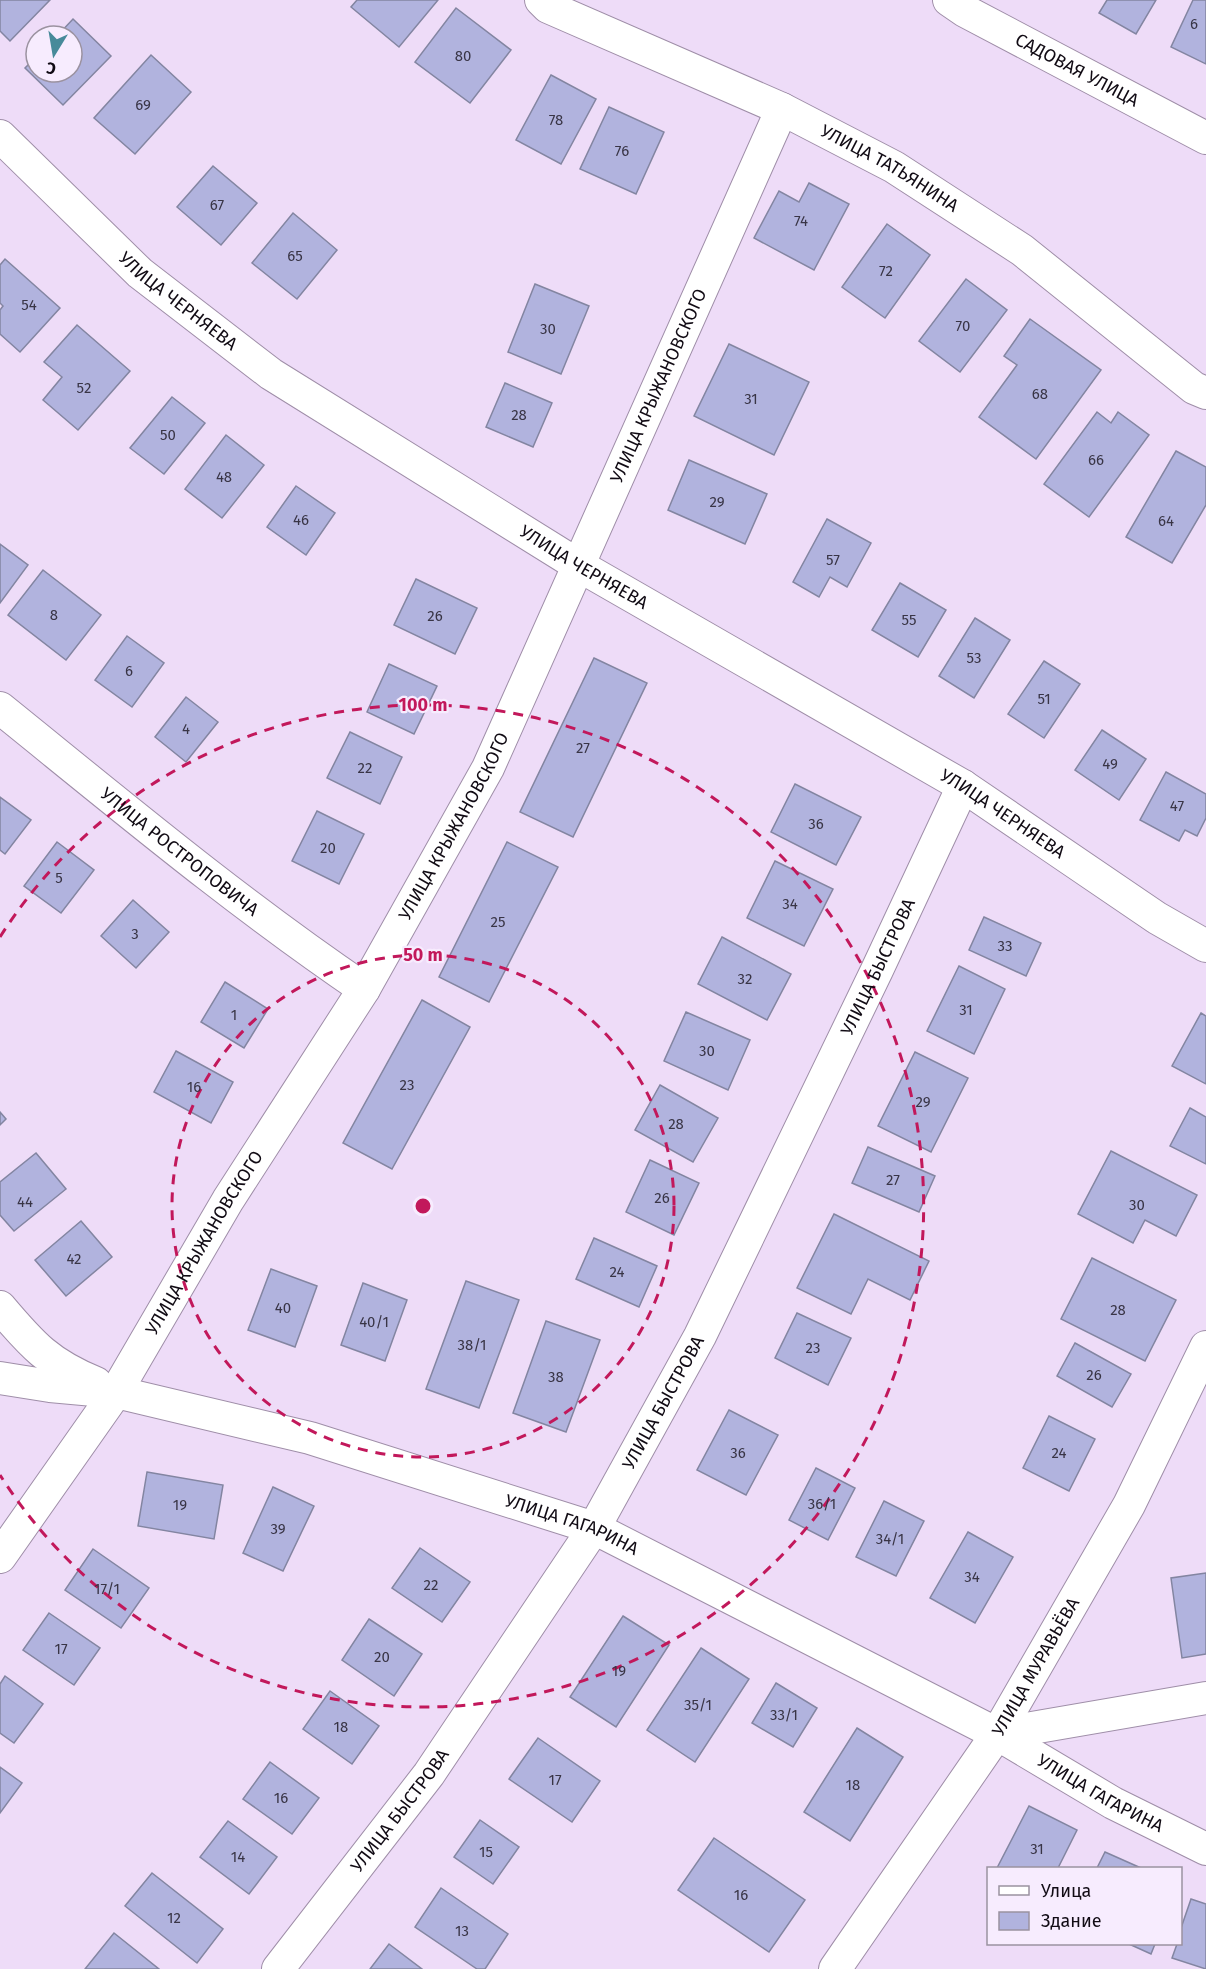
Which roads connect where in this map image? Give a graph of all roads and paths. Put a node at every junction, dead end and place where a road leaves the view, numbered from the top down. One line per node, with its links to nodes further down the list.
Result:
1 (541, 0): 3 (street, УЛИЦА ТАТЬЯНИНА)
2 (963, 4): 5 (street, САДОВАЯ УЛИЦА)
3 (782, 109): 6 (street, УЛИЦА ТАТЬЯНИНА); 7 (street, УЛИЦА КРЫЖАНОВСКОГО)
4 (0, 136): 7 (street, УЛИЦА ЧЕРНЯЕВА)
5 (1206, 138)
6 (1206, 393)
7 (578, 565): 9 (street, УЛИЦА ЧЕРНЯЕВА); 11 (street, УЛИЦА КРЫЖАНОВСКОГО)
8 (0, 708): 11 (street, УЛИЦА РОСТРОПОВИЧА)
9 (963, 786): 10 (street, УЛИЦА ЧЕРНЯЕВА); 16 (street, УЛИЦА БЫСТРОВА)
10 (1206, 946)
11 (364, 989): 15 (street, УЛИЦА КРЫЖАНОВСКОГО)
12 (0, 1307): 15 (street, УЛИЦА ГАГАРИНА)
13 (1206, 1347): 19 (street, УЛИЦА МУРАВЬЁВА)
14 (0, 1378): 15 (street, УЛИЦА ГАГАРИНА)
15 (117, 1392): 16 (street, УЛИЦА ГАГАРИНА); 17 (street, УЛИЦА КРЫЖАНОВСКОГО)
16 (594, 1528): 19 (street, УЛИЦА ГАГАРИНА); 21 (street, УЛИЦА БЫСТРОВА)
17 (0, 1557)
18 (1206, 1698): 19 (street, УЛИЦА ГАГАРИНА)
19 (997, 1734): 20 (street, УЛИЦА ГАГАРИНА); 22 (street, УЛИЦА МУРАВЬЁВА)
20 (1206, 1849)
21 (278, 1969)
22 (835, 1969)

